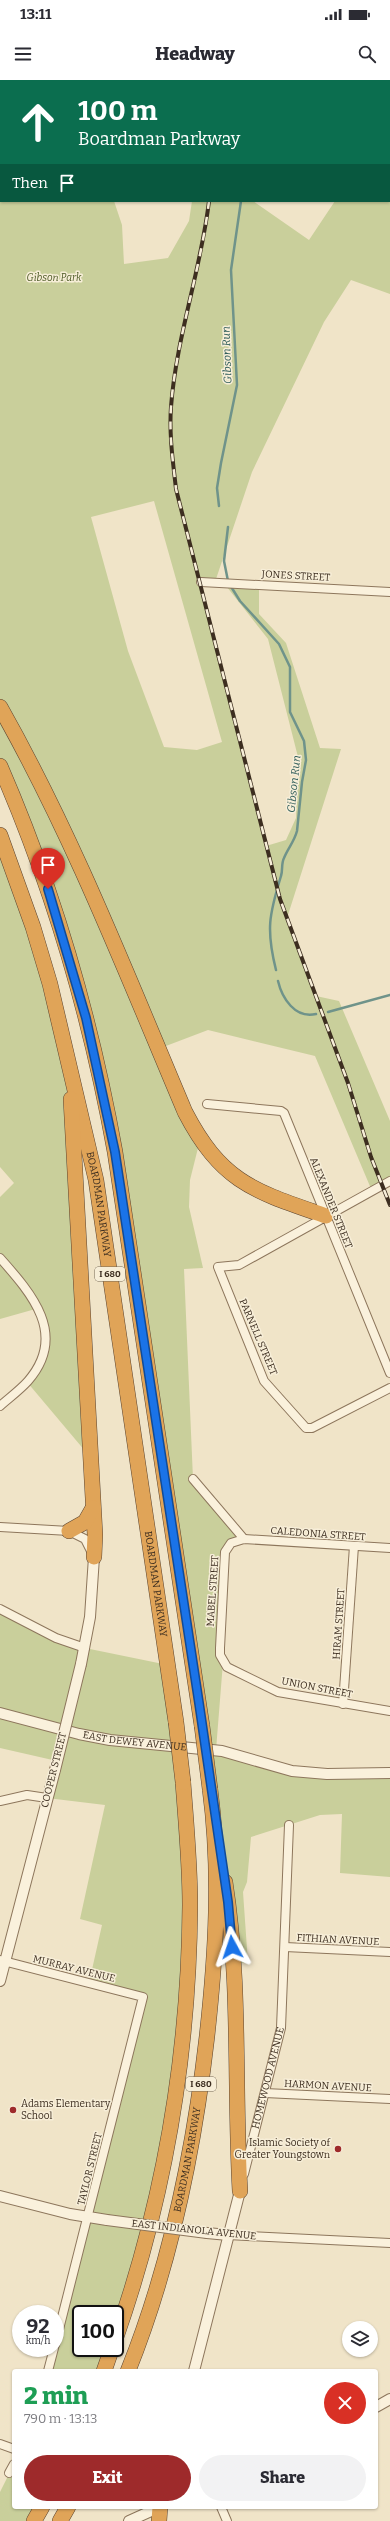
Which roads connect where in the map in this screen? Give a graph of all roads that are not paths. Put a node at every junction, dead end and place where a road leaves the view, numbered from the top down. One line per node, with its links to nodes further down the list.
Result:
1 (201, 582): 2 (street, JONES STREET)
2 (390, 592)
3 (0, 707): 9 (highway)
4 (0, 766): 31 (highway, BOARDMAN PARKWAY / I 680, bridge)
5 (0, 835): 6 (highway, BOARDMAN PARKWAY / I 680)
6 (63, 1035): 15 (highway); 46 (highway, BOARDMAN PARKWAY / I 680, bridge)
7 (207, 1104): 9 (street, ALEXANDER STREET)
8 (390, 1181): 9 (street)
9 (326, 1216): 11 (street, ALEXANDER STREET); 12 (street, PARNELL STREET)
10 (0, 1258): 13 (street)
11 (390, 1373)
12 (390, 1388)
13 (0, 1406)
14 (193, 1479): 18 (street)
15 (93, 1508): 17 (highway); 21 (highway)
16 (0, 1527): 17 (street)
17 (69, 1531): 21 (street)
18 (244, 1539): 19 (street, CALEDONIA STREET); 24 (street, MABEL STREET)
19 (354, 1546): 20 (street, CALEDONIA STREET); 25 (street, HIRAM STREET)
20 (390, 1548)
21 (94, 1558): 23 (street, COOPER STREET)
22 (0, 1609): 23 (street)
23 (85, 1648): 29 (street, COOPER STREET, bridge)
24 (223, 1662): 25 (street, UNION STREET)
25 (343, 1704): 26 (street, UNION STREET)
26 (390, 1711)
27 (0, 1713): 28 (street, EAST DEWEY AVENUE)
28 (390, 1773)
29 (48, 1798): 30 (street); 35 (street, COOPER STREET)
30 (0, 1801)
31 (212, 1807): 40 (highway); 51 (highway, BOARDMAN PARKWAY / I 680)
32 (289, 1825): 33 (street, HOMEWOOD AVENUE)
33 (285, 1947): 34 (street, FITHIAN AVENUE); 38 (street, HOMEWOOD AVENUE)
34 (390, 1952)
35 (2, 1961): 36 (street, COOPER STREET); 37 (street, MURRAY AVENUE)
36 (0, 1981)
37 (143, 1997): 42 (street, TAYLOR STREET)
38 (265, 2093): 39 (street, HARMON AVENUE); 40 (street, HOMEWOOD AVENUE)
39 (390, 2099)
40 (240, 2191): 43 (street, HOMEWOOD AVENUE)
41 (0, 2196): 42 (street, EAST INDIANOLA AVENUE)
42 (88, 2217): 43 (street, EAST INDIANOLA AVENUE, bridge); 45 (street, TAYLOR STREET)
43 (228, 2235): 44 (street, EAST INDIANOLA AVENUE); 52 (street, HOMEWOOD AVENUE)
44 (390, 2243)
45 (64, 2312)
46 (124, 2312)
47 (52, 2357): 49 (street, TAYLOR STREET)
48 (109, 2357): 50 (highway)
49 (49, 2369)
50 (105, 2369)
51 (129, 2369)
52 (194, 2369)
53 (390, 2399): 54 (street)
54 (378, 2406)
55 (0, 2444): 56 (street)
56 (12, 2448)
57 (12, 2468): 58 (street)
58 (9, 2473)
59 (41, 2509): 64 (highway)
60 (67, 2509): 65 (highway)
61 (156, 2509): 66 (street)
62 (160, 2509): 67 (highway)
63 (222, 2509): 68 (street)
64 (34, 2521)
65 (60, 2521)
66 (129, 2521)
67 (160, 2521)
68 (227, 2521)

